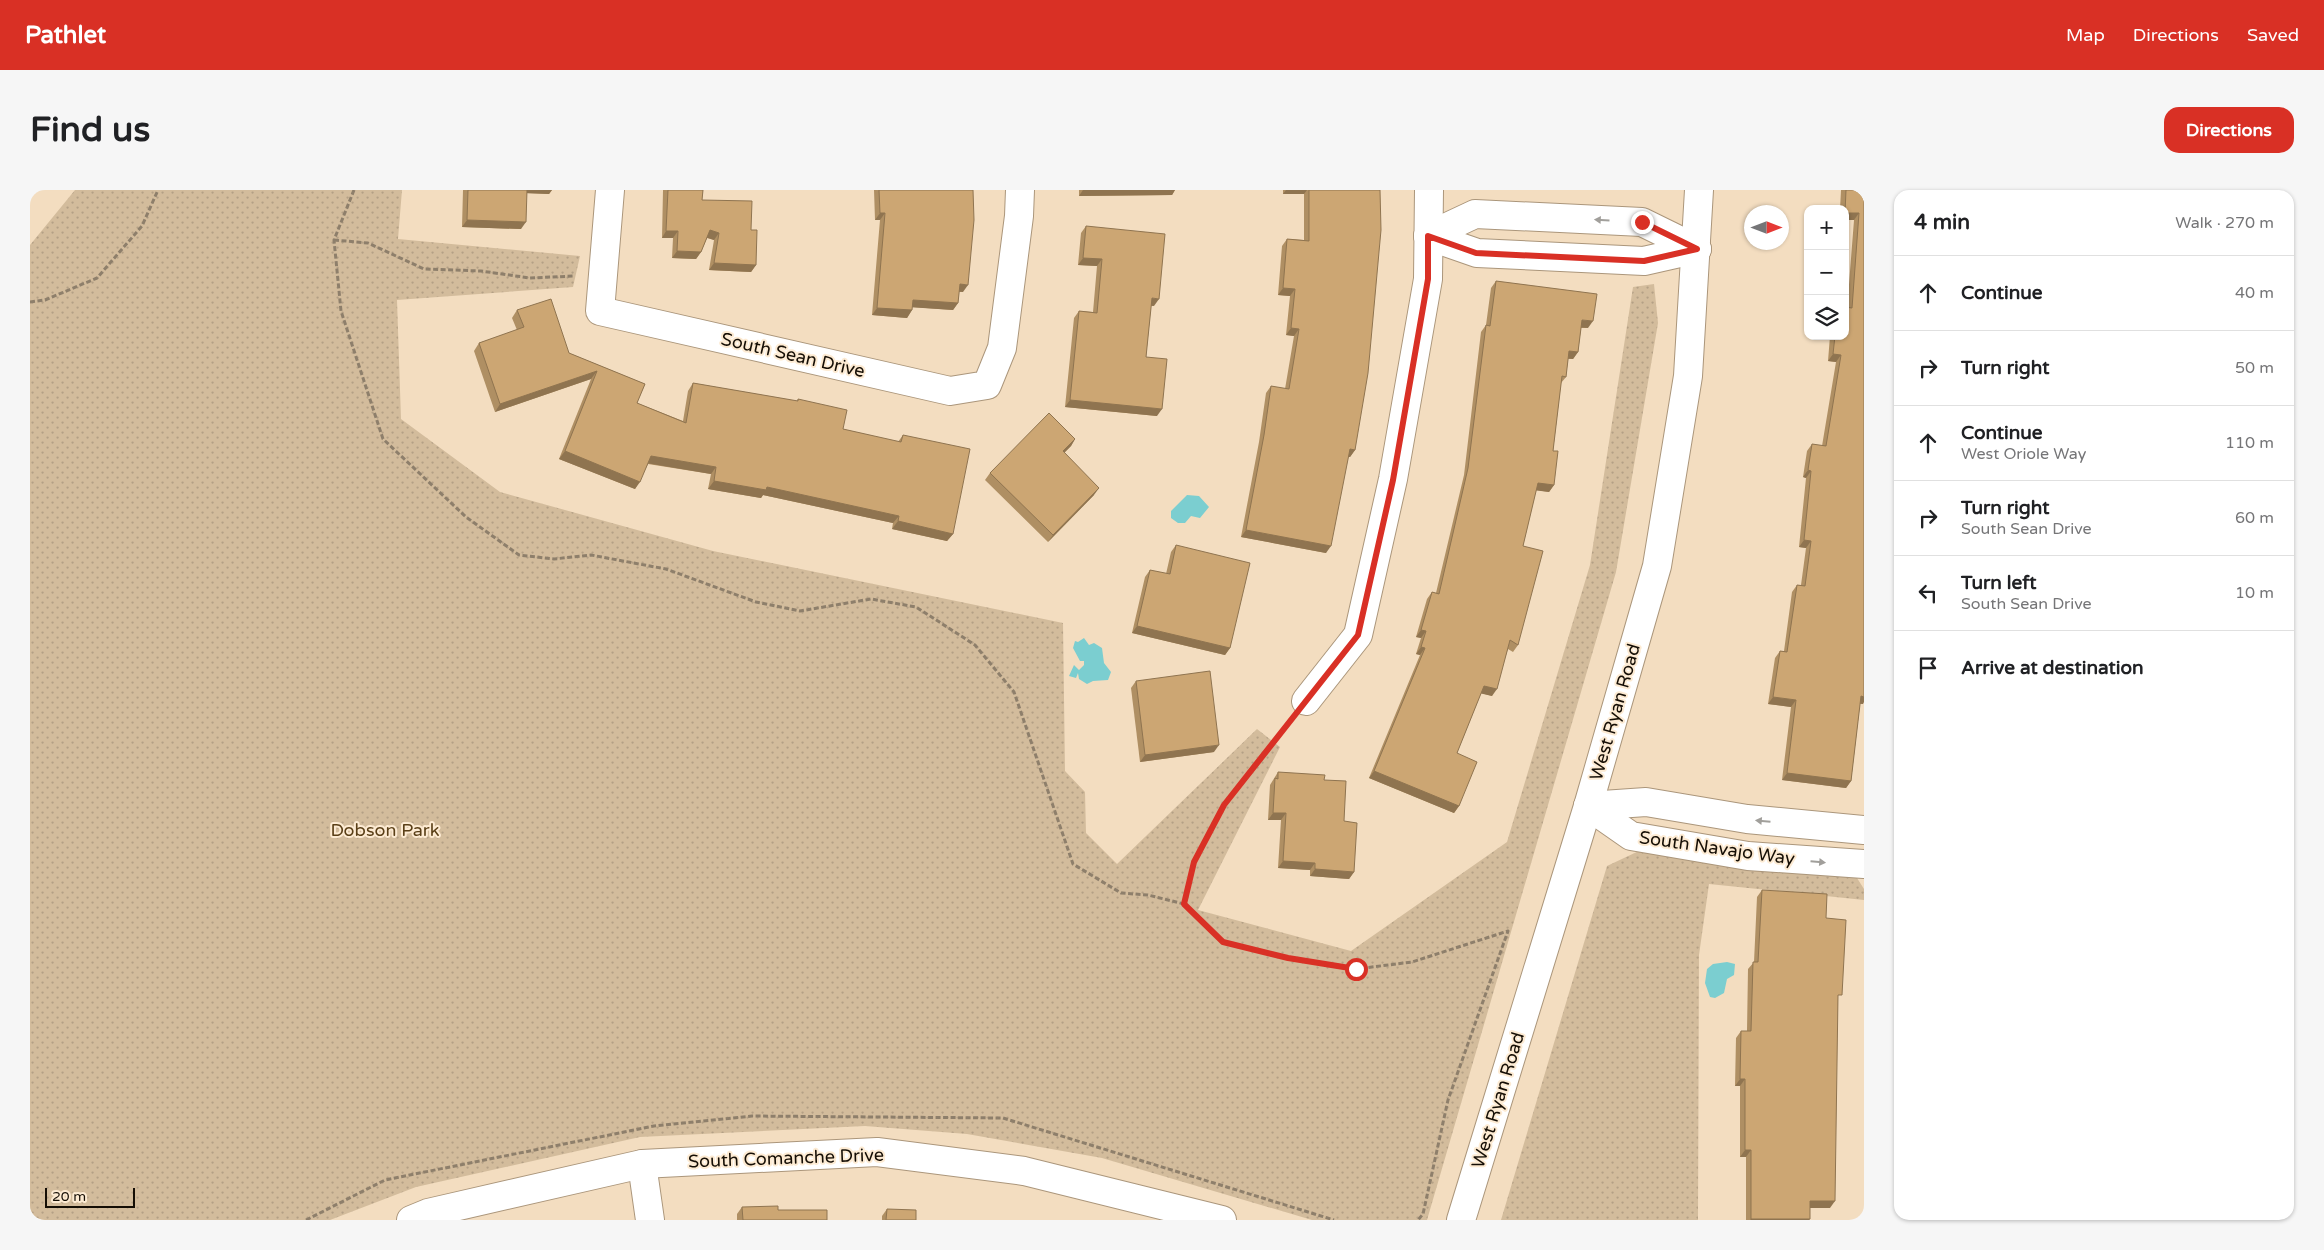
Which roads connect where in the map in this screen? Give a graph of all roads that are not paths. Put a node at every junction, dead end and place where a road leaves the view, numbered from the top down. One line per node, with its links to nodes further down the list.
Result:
1 (610, 190): 2 (street, South Sean Drive)
2 (1020, 190)
3 (1429, 190): 5 (street)
4 (1699, 190): 6 (street, West Ryan Road)
5 (1428, 236): 6 (street); 6 (street, one-way to 5); 7 (street)
6 (1697, 249): 8 (street, West Ryan Road)
7 (1306, 701)
8 (1588, 806): 9 (street, South Navajo Way, one-way to 8); 10 (street, South Navajo Way, one-way to 10); 16 (street, West Ryan Road)
9 (1864, 830)
10 (1864, 864)
11 (642, 1164): 12 (street, South Comanche Drive); 13 (street, South Comanche Drive); 14 (street)
12 (1185, 1215): 15 (street, South Comanche Drive)
13 (411, 1220)
14 (650, 1220)
15 (1222, 1220)
16 (1461, 1220)

